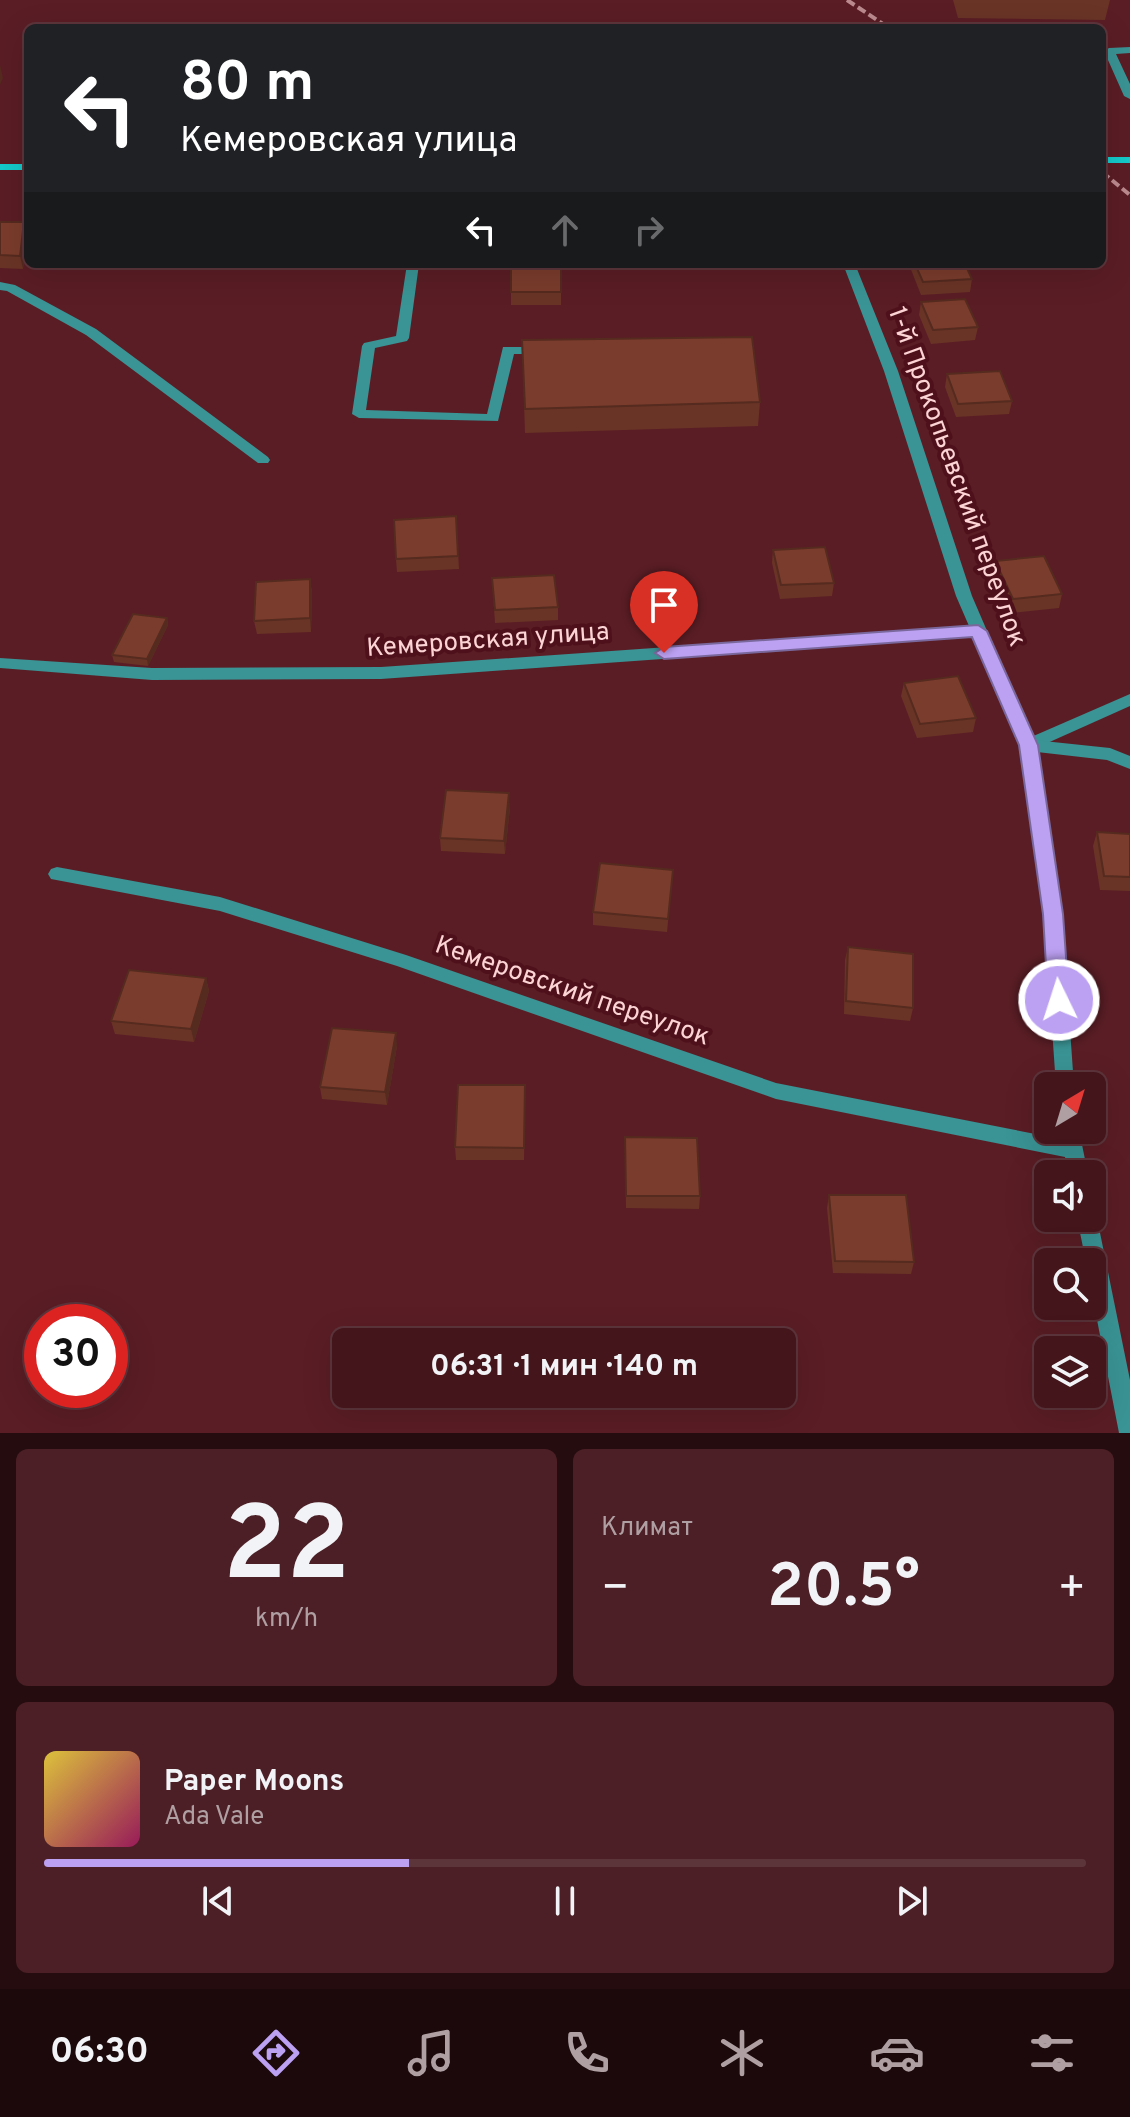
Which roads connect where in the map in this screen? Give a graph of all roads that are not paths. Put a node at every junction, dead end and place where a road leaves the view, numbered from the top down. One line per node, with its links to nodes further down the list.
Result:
1 (1130, 50): 2 (street)
2 (1130, 96)
3 (1106, 160): 4 (main road)
4 (1130, 160)
5 (0, 167): 6 (main road)
6 (24, 167)
7 (412, 268): 10 (street)
8 (851, 268): 12 (street, 1-й Прокопьевский переулок)
9 (0, 286): 11 (street)
10 (555, 350)
11 (263, 460)
12 (978, 631): 13 (street, Кемеровская улица); 15 (street, 1-й Прокопьевский переулок)
13 (0, 663)
14 (1130, 700): 15 (street)
15 (1028, 745): 16 (street); 18 (street, 1-й Прокопьевский переулок)
16 (1130, 763)
17 (57, 874): 20 (street, Кемеровский переулок)
18 (1064, 1072)
19 (1072, 1144): 20 (street)
20 (1073, 1150): 21 (street)
21 (1075, 1160)
22 (1090, 1232): 23 (street)
23 (1130, 1433)

